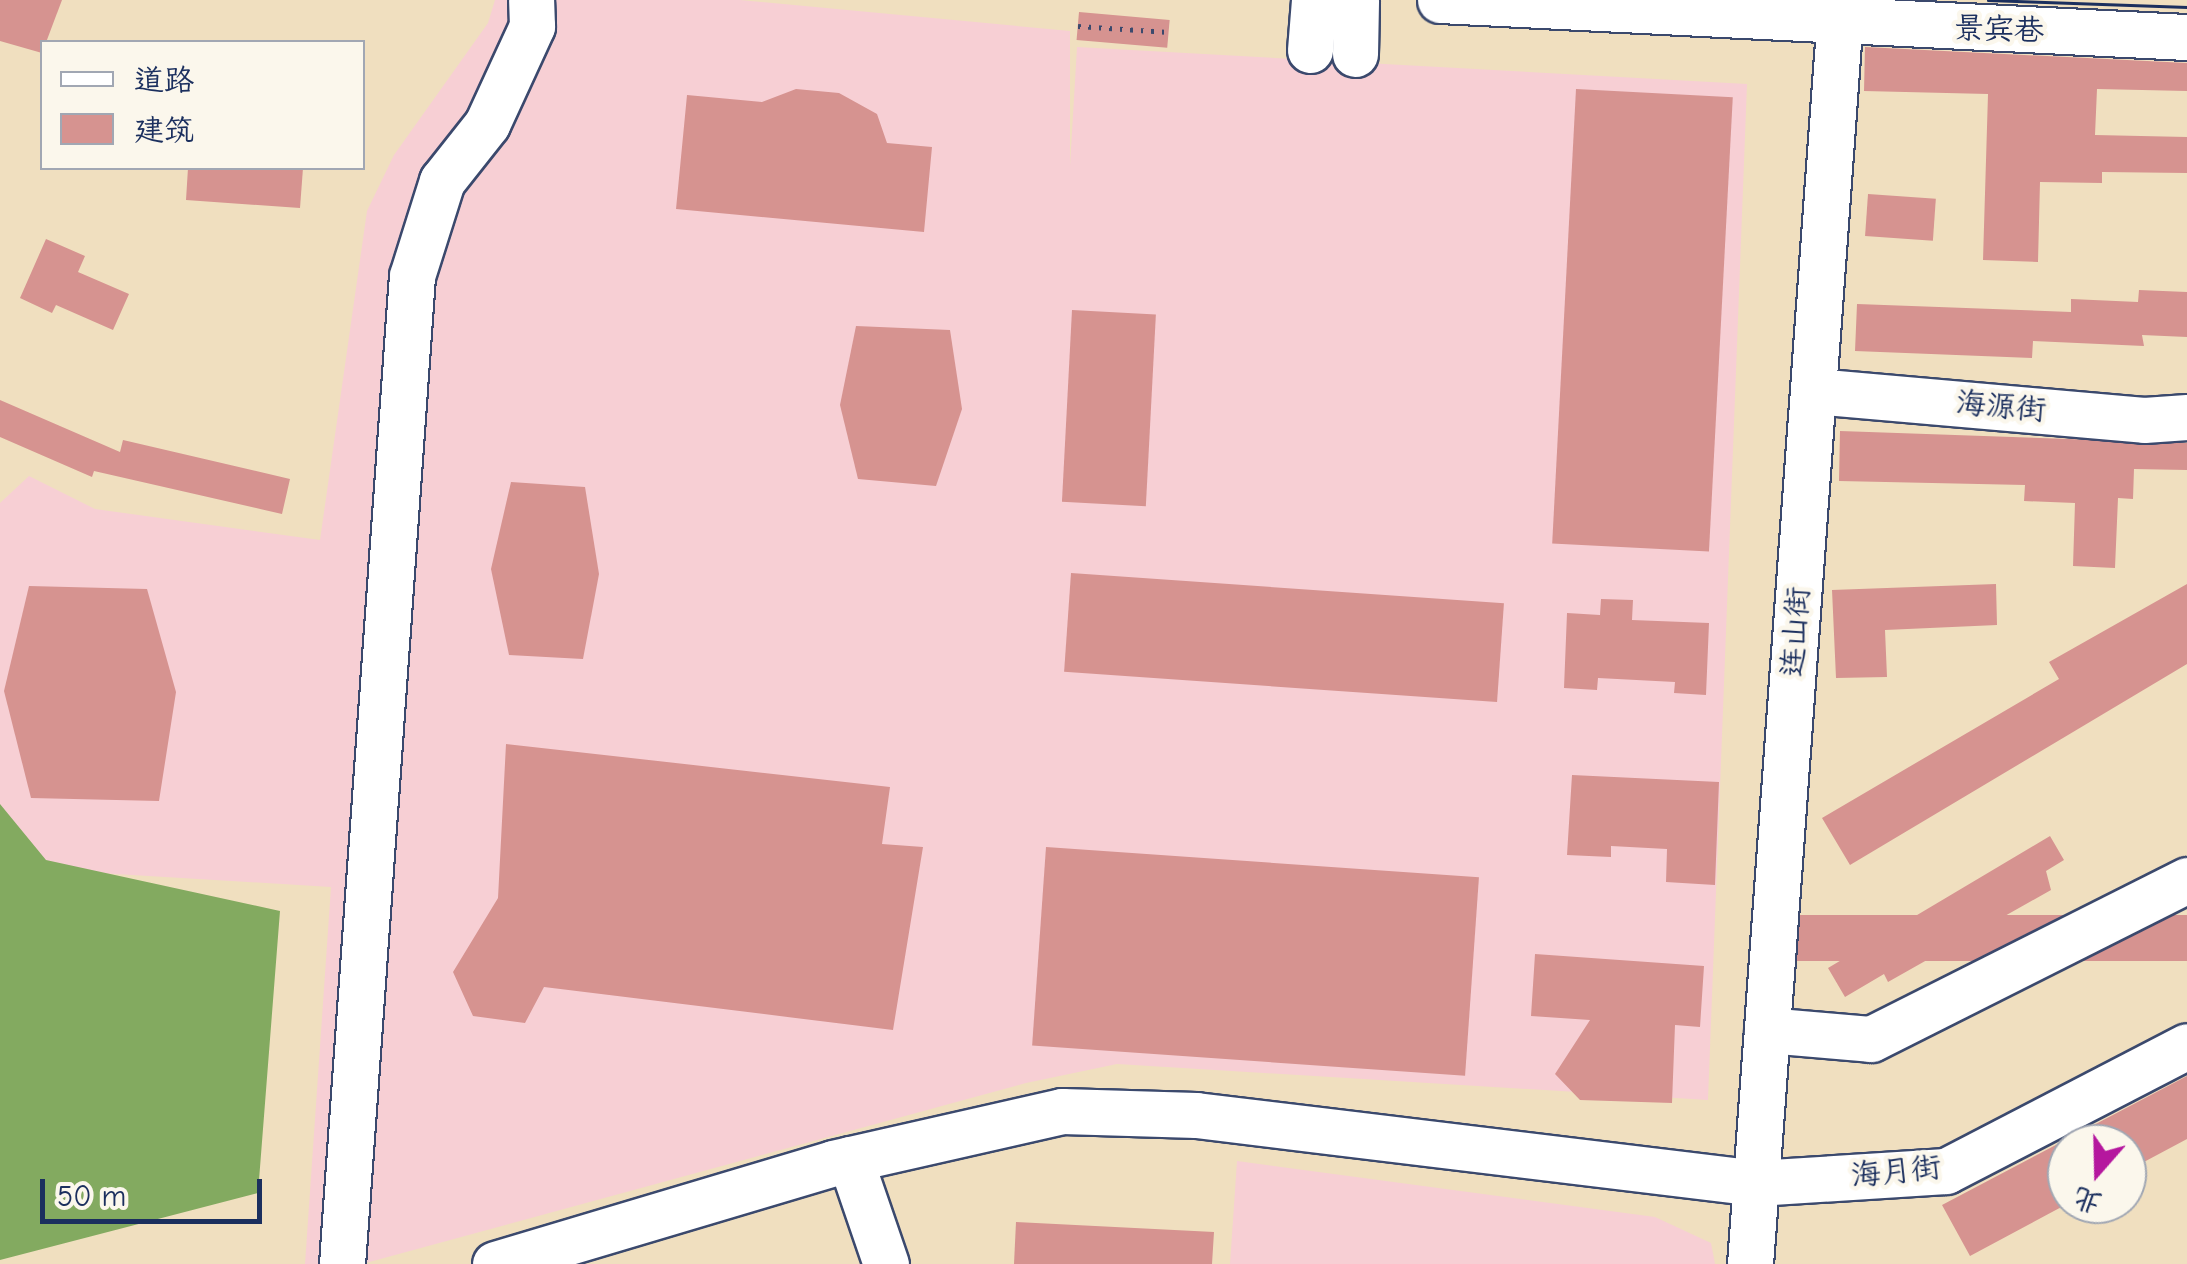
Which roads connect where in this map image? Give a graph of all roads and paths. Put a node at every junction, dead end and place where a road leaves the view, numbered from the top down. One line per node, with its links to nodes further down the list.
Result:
1 (531, 0): 18 (street)
2 (1314, 0): 9 (street)
3 (1356, 0): 10 (street)
4 (1440, 0): 5 (street, 景宾巷)
5 (1831, 15): 8 (street, 景宾巷); 11 (street, 连山街)
6 (1078, 26): 7 (path)
7 (1169, 32)
8 (2187, 37)
9 (1310, 50)
10 (1355, 54)
11 (1814, 391): 12 (street, 海源街); 14 (street, 连山街)
12 (2187, 417)
13 (2187, 880): 14 (street)
14 (1767, 1030): 17 (street, 连山街)
15 (2187, 1046): 17 (street, 海月街)
16 (850, 1159): 17 (street, 海月街); 19 (street, 海月街); 20 (street)
17 (1756, 1183): 21 (street, 连山街)
18 (342, 1264)
19 (496, 1264)
20 (886, 1264)
21 (1750, 1264)

